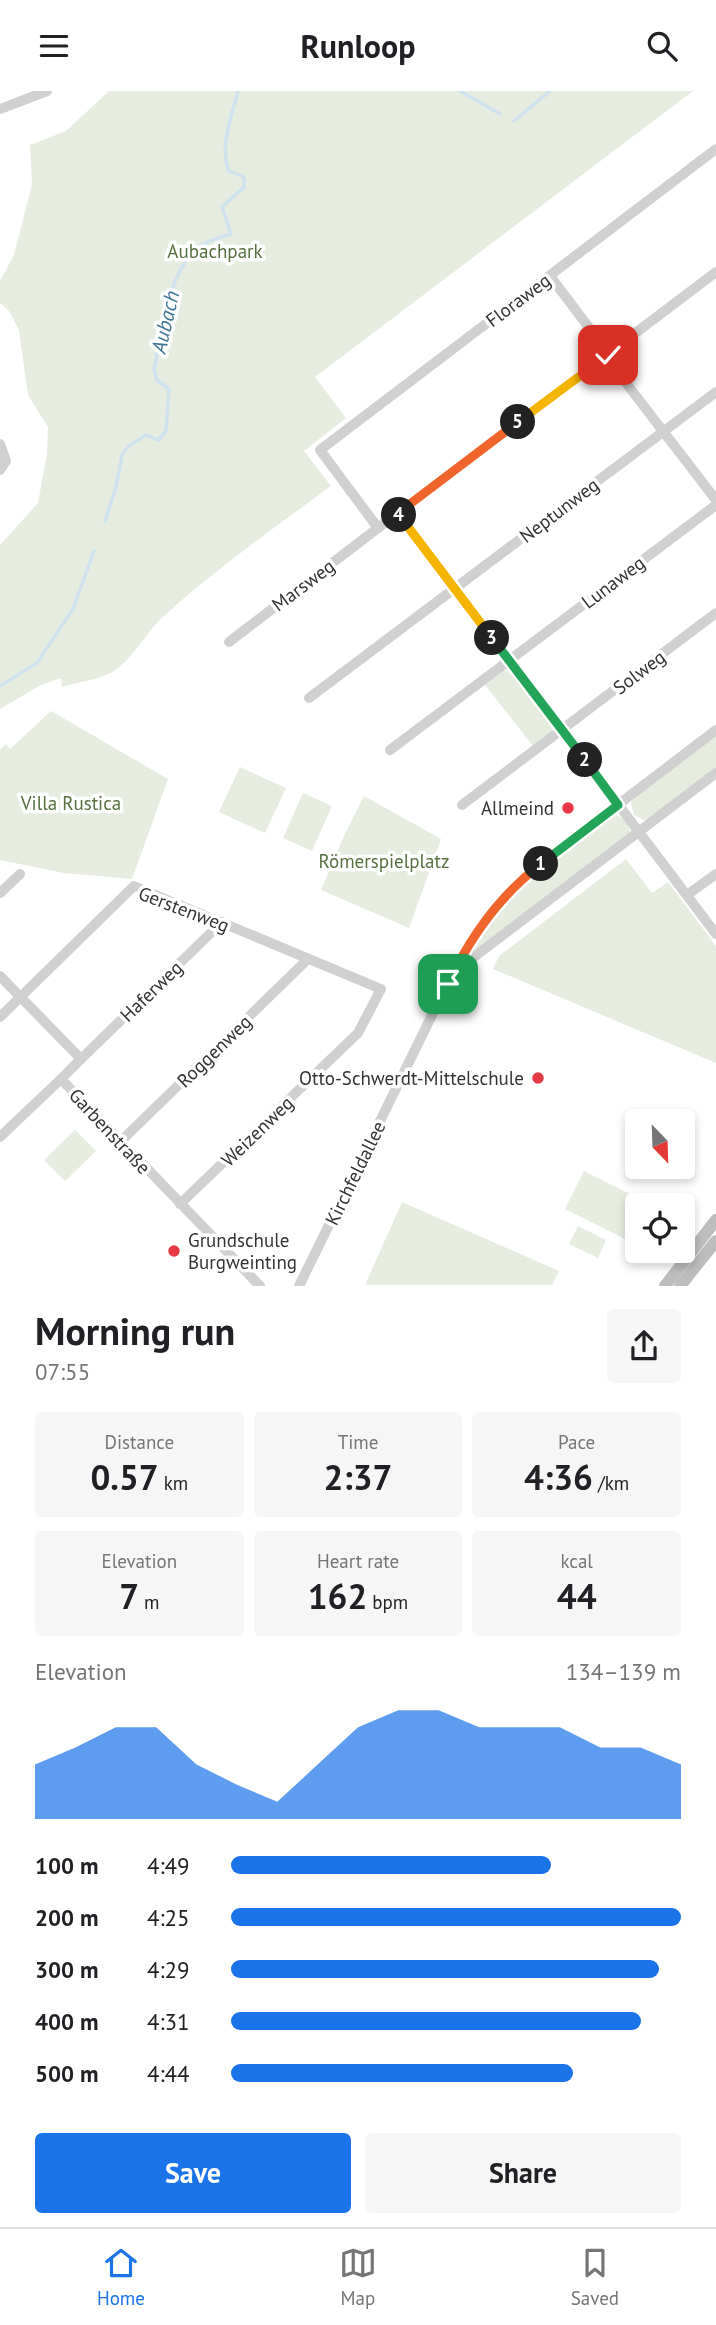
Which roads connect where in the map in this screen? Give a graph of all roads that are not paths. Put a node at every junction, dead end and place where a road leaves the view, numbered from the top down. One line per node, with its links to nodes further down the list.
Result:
1 (47, 91): 2 (street)
2 (0, 109)
3 (716, 149): 5 (street, Floraweg)
4 (716, 272): 6 (street, Marsweg)
5 (550, 275): 6 (street); 13 (street, Floraweg)
6 (607, 356): 8 (street); 12 (street, Marsweg)
7 (716, 392): 8 (street, Neptunweg)
8 (663, 432): 11 (street); 14 (street, Neptunweg)
9 (0, 444): 10 (street)
10 (0, 470)
11 (716, 502): 17 (street, Lunaweg)
12 (398, 513): 13 (street, Marsweg); 14 (street)
13 (378, 528): 16 (street, Marsweg)
14 (455, 589): 17 (street); 18 (street, Neptunweg)
15 (716, 613): 19 (street, Solweg)
16 (229, 642)
17 (509, 660): 19 (street); 21 (street, Lunaweg)
18 (309, 698)
19 (562, 730): 23 (street, Solweg); 24 (street)
20 (716, 730): 24 (street, Kirchfeldallee)
21 (390, 750)
22 (716, 773): 25 (street, Kirchfeldallee)
23 (462, 805)
24 (618, 805): 25 (street); 34 (street, Kirchfeldallee)
25 (639, 831): 29 (street); 34 (street, Kirchfeldallee)
26 (20, 874): 28 (street)
27 (716, 874): 29 (street)
28 (0, 893)
29 (687, 895): 31 (street)
30 (222, 922): 32 (street, Gerstenweg); 36 (street, Gerstenweg); 38 (street, Haferweg)
31 (716, 934)
32 (308, 959): 35 (street, Gerstenweg); 41 (street, Roggenweg)
33 (0, 976): 36 (street, Garbenstraße)
34 (448, 984): 46 (street, Kirchfeldallee)
35 (381, 989): 42 (street, Weizenweg)
36 (20, 997): 37 (street); 38 (street, Garbenstraße)
37 (0, 1017)
38 (81, 1059): 39 (street, Garbenstraße)
39 (61, 1079): 40 (street); 41 (street, Garbenstraße)
40 (0, 1137)
41 (120, 1142): 42 (street, Garbenstraße)
42 (180, 1204): 45 (street, Garbenstraße)
43 (716, 1220): 47 (street)
44 (716, 1241): 48 (street)
45 (260, 1286)
46 (299, 1286)
47 (665, 1286)
48 (680, 1286)

